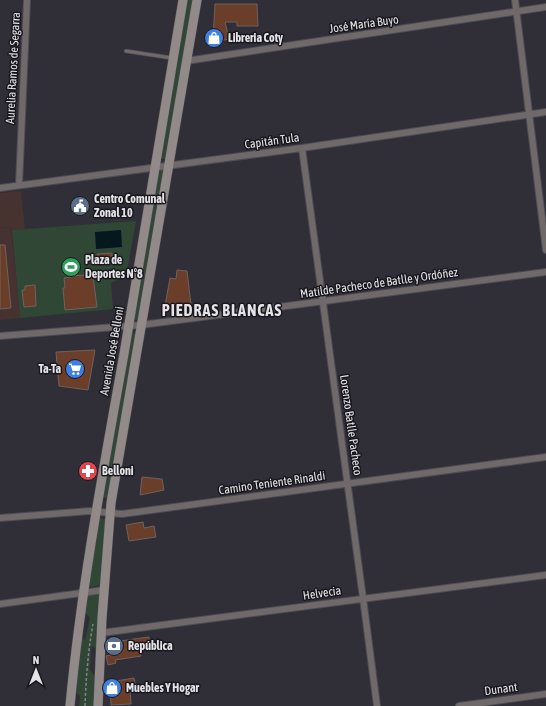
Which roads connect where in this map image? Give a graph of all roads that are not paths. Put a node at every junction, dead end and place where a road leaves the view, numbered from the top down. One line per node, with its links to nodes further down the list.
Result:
1 (27, 0): 15 (street, Aurelia Ramos de Segarra)
2 (183, 0): 8 (main road, Avenida José Belloni)
3 (197, 0): 9 (main road, Avenida José Belloni)
4 (515, 0): 6 (street)
5 (546, 7): 6 (street, José María Buyo)
6 (516, 12): 9 (street, José María Buyo); 11 (street)
7 (126, 51): 8 (lane)
8 (174, 58): 14 (main road, Avenida José Belloni)
9 (186, 61): 13 (main road, Avenida José Belloni)
10 (546, 112): 11 (street, Capitán Tula)
11 (529, 114): 12 (street, Capitán Tula); 17 (street)
12 (302, 148): 13 (street, Capitán Tula); 19 (street, Lorenzo Batlle Pacheco)
13 (169, 165): 14 (street, Capitán Tula); 21 (main road, Avenida José Belloni)
14 (156, 167): 15 (street, Capitán Tula); 20 (main road, Avenida José Belloni)
15 (19, 185): 16 (street, Capitán Tula)
16 (0, 188)
17 (546, 250)
18 (546, 272): 19 (street, Matilde Pacheco de Batlle y Ordóñez)
19 (323, 302): 21 (street, Matilde Pacheco de Batlle y Ordóñez); 24 (street, Lorenzo Batlle Pacheco)
20 (129, 326): 21 (street, Matilde Pacheco de Batlle y Ordóñez); 22 (street, Matilde Pacheco de Batlle y Ordóñez); 25 (main road, Avenida José Belloni)
21 (141, 326): 26 (main road, Avenida José Belloni)
22 (0, 336)
23 (546, 457): 24 (street, Camino Teniente Rinaldi)
24 (348, 484): 26 (street, Camino Teniente Rinaldi); 31 (street, Lorenzo Batlle Pacheco)
25 (96, 511): 26 (street, Camino Teniente Rinaldi); 27 (street, Camino Teniente Rinaldi); 30 (main road, Avenida José Belloni)
26 (110, 513): 29 (main road, Avenida José Belloni)
27 (0, 518)
28 (546, 575): 31 (street, Helvecia)
29 (104, 590): 30 (street); 33 (main road, Avenida José Belloni)
30 (84, 592): 32 (street); 35 (main road, Avenida José Belloni)
31 (363, 598): 33 (street, Helvecia); 37 (street, Lorenzo Batlle Pacheco)
32 (0, 604)
33 (101, 633): 36 (main road, Avenida José Belloni)
34 (546, 694): 38 (street, Dunant)
35 (70, 706)
36 (98, 706)
37 (377, 706)
38 (459, 706)

